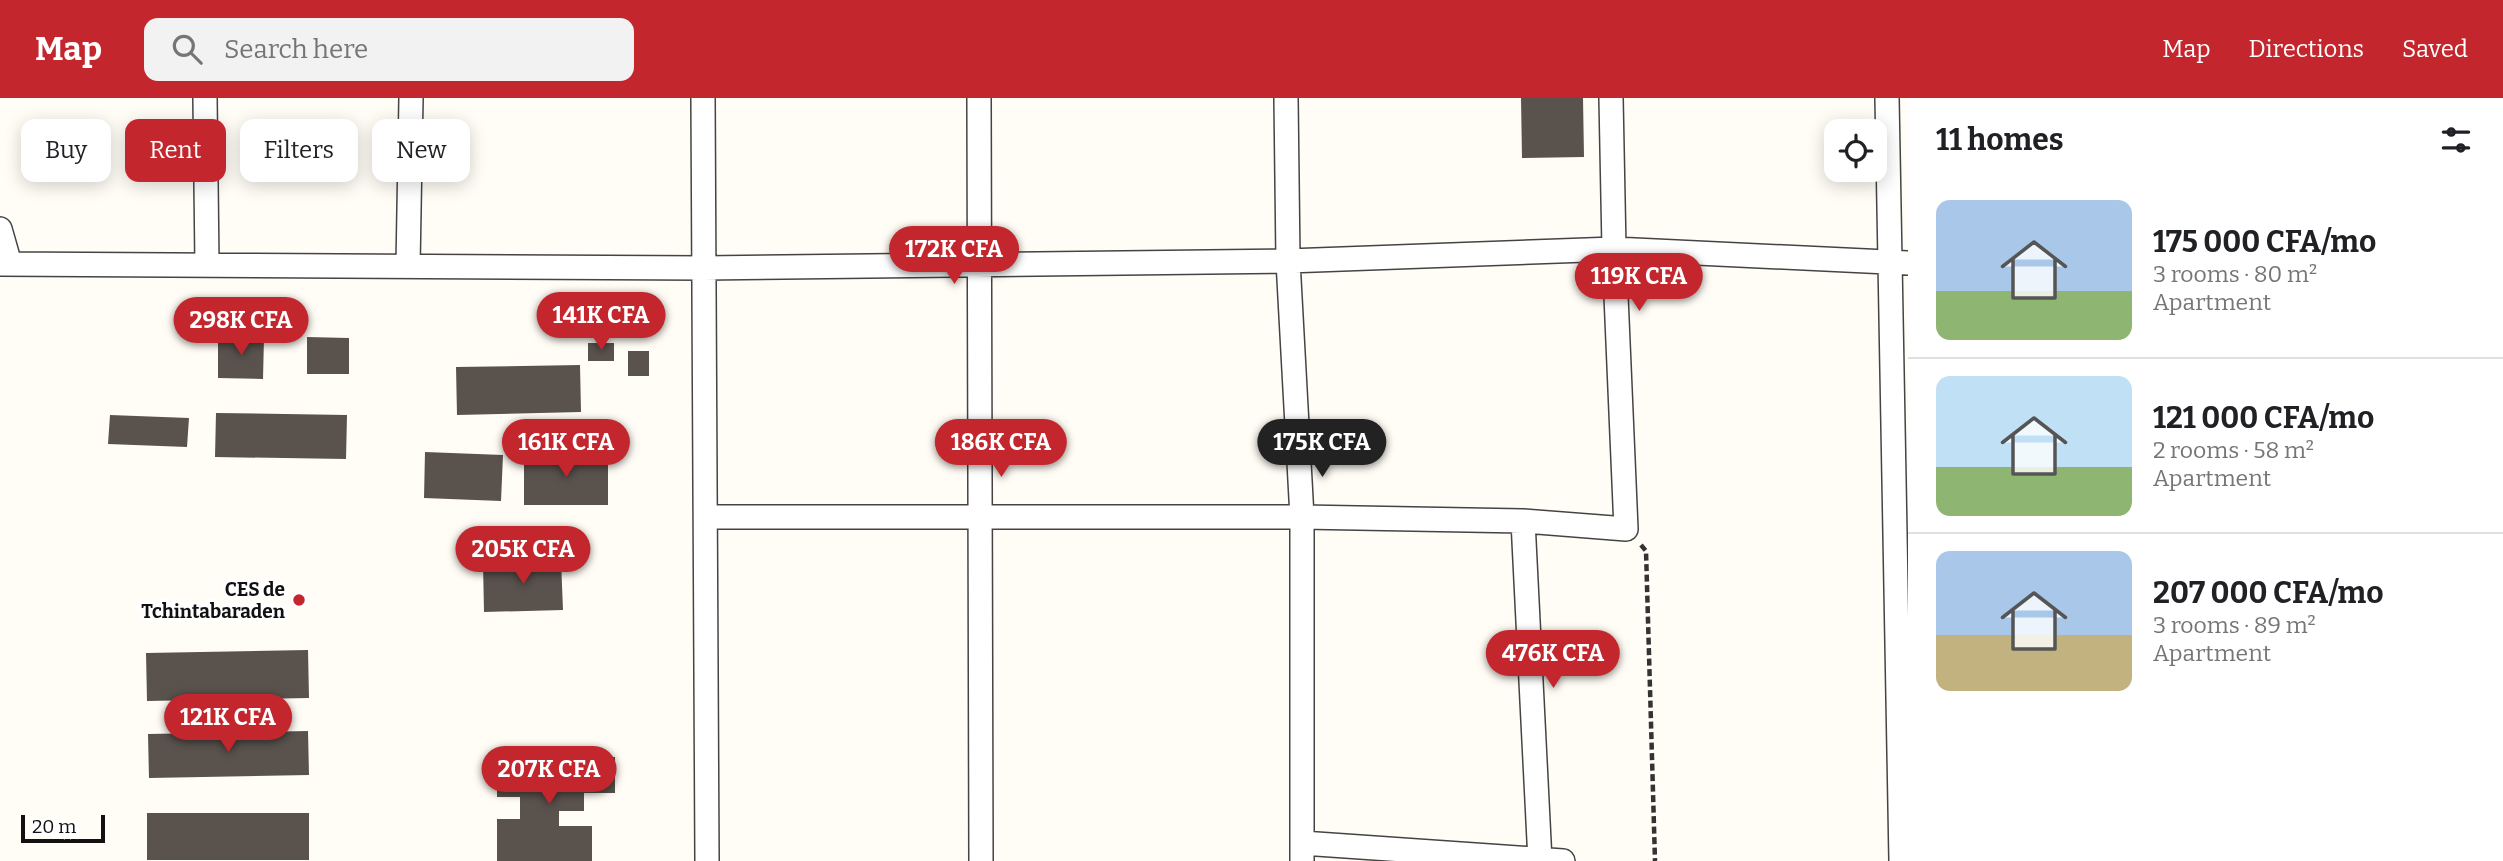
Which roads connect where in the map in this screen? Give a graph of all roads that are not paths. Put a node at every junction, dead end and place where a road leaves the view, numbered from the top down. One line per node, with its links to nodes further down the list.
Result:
1 (205, 98): 14 (street)
2 (411, 98): 15 (street)
3 (703, 98): 16 (street)
4 (979, 98): 11 (street)
5 (1286, 98): 10 (street)
6 (1611, 98): 9 (street)
7 (1887, 98): 12 (street)
8 (0, 229): 13 (street)
9 (1614, 249): 10 (street); 12 (street); 20 (street)
10 (1288, 261): 11 (street); 19 (street)
11 (981, 263): 16 (street); 18 (street)
12 (1898, 263): 26 (street)
13 (5, 264): 14 (street)
14 (207, 265): 15 (street)
15 (408, 266): 16 (street)
16 (704, 268): 17 (street)
17 (706, 517): 18 (street); 23 (street)
18 (979, 517): 19 (street); 24 (street)
19 (1303, 517): 20 (street); 21 (street)
20 (1523, 522): 22 (street)
21 (1302, 852): 22 (street)
22 (1540, 860): 25 (street)
23 (707, 861)
24 (981, 861)
25 (1563, 861)
26 (1901, 861)

